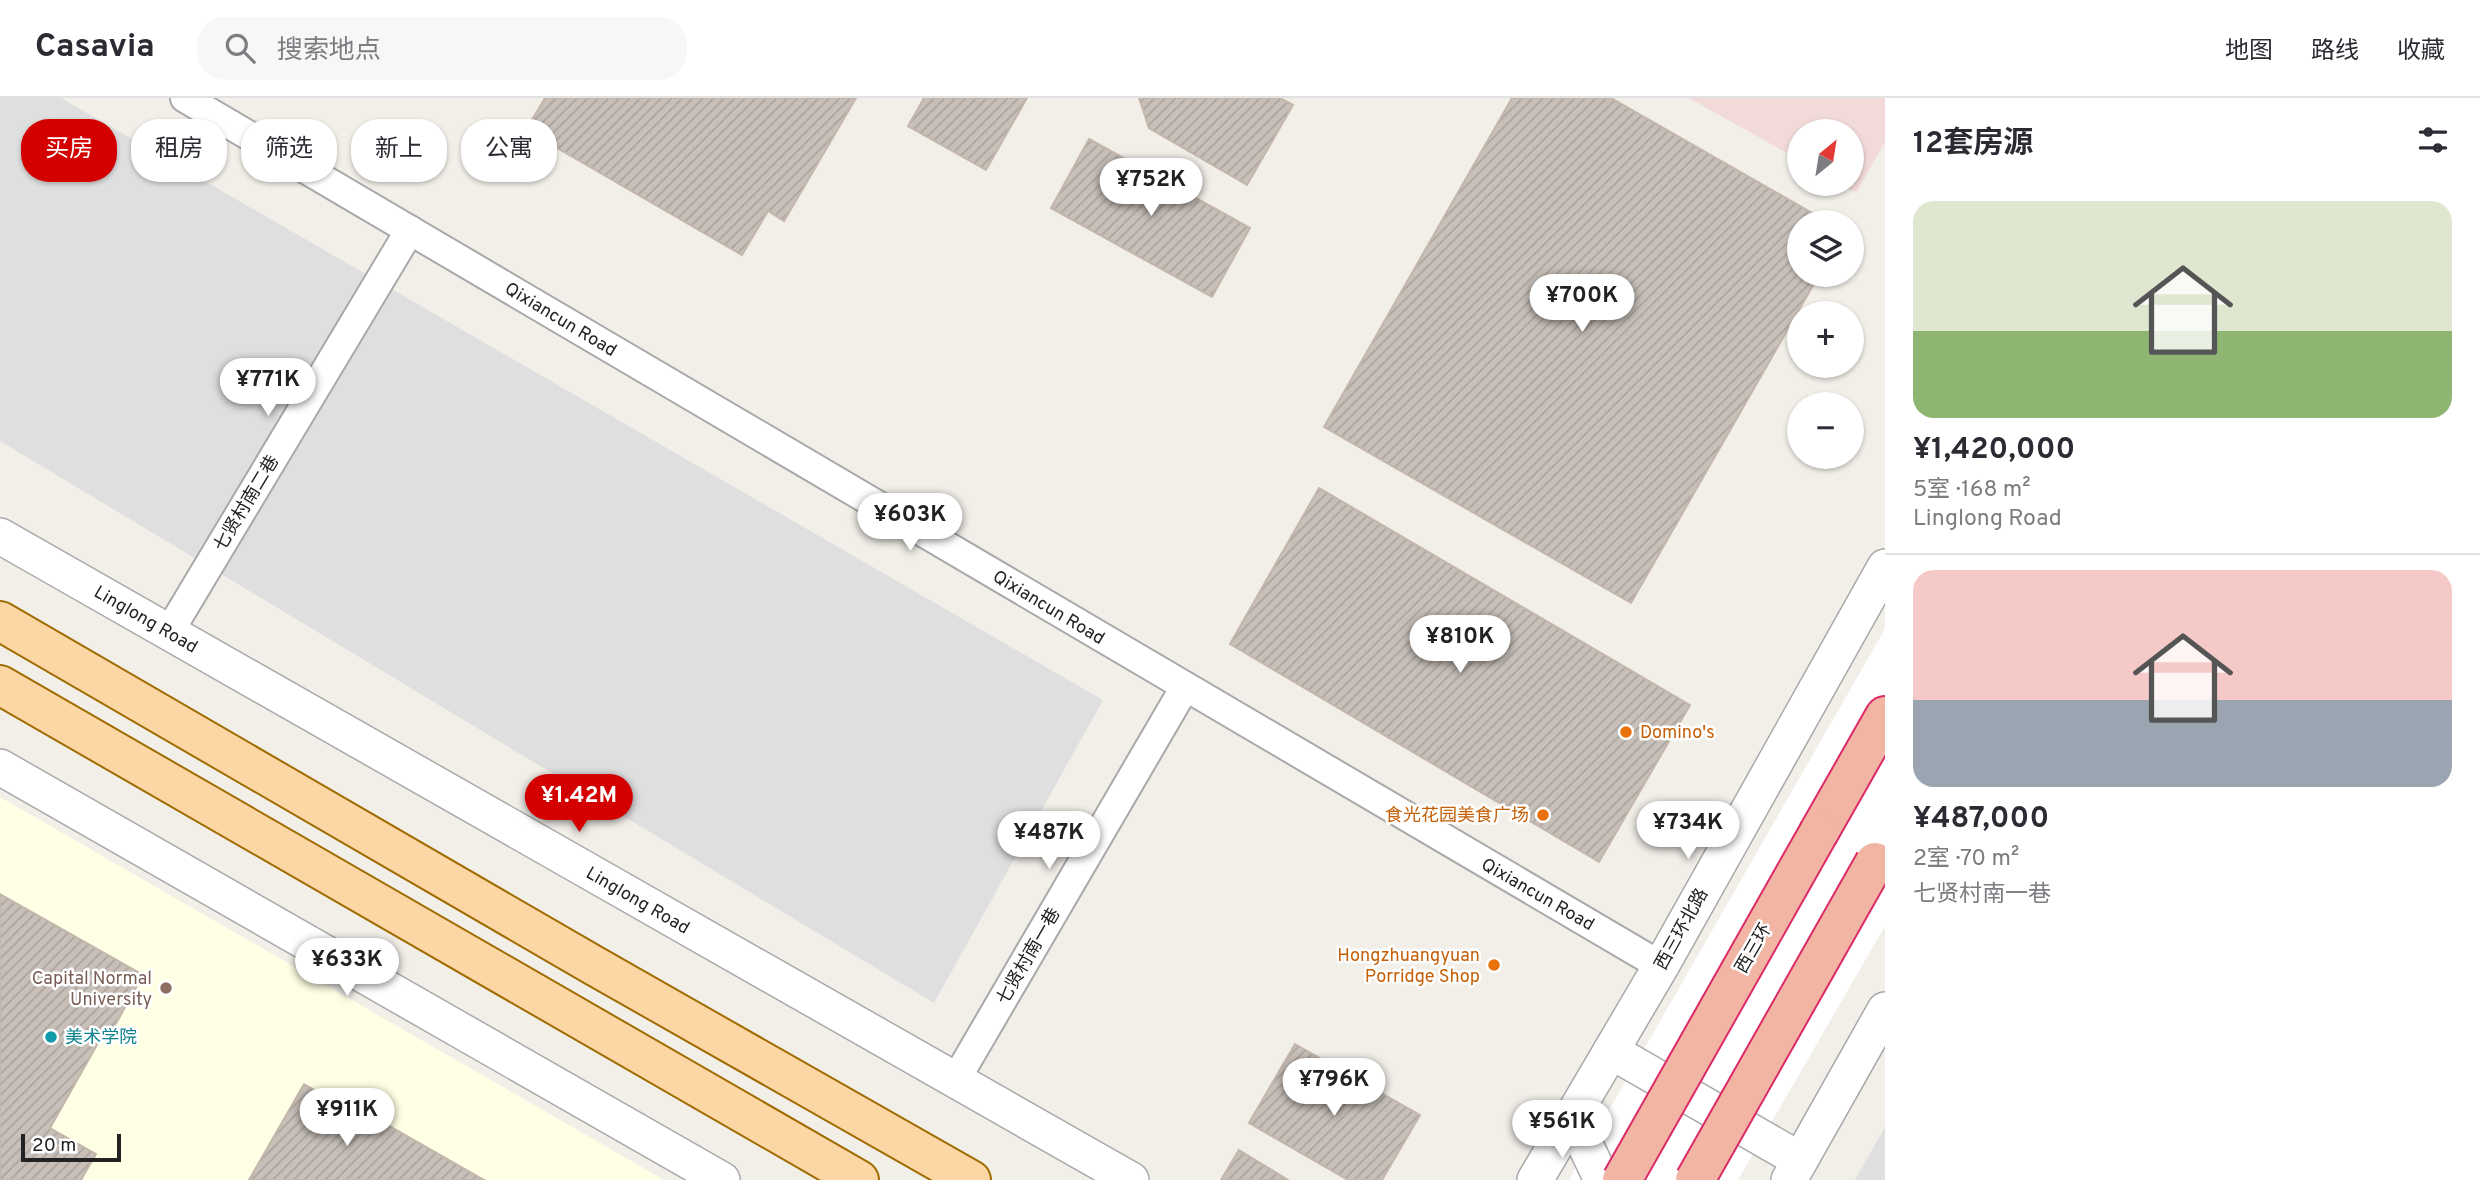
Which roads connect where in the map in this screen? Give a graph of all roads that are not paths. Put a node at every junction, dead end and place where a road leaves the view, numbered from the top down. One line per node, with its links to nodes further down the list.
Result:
1 (185, 98): 2 (street, Qixiancun Road)
2 (410, 230): 6 (street, 七贤村南二巷); 8 (street, Qixiancun Road)
3 (0, 536): 6 (street, Linglong Road)
4 (1885, 567): 12 (street, 西三环北路)
5 (0, 621): 20 (main road)
6 (169, 632): 15 (street, Linglong Road)
7 (0, 685): 19 (main road)
8 (1185, 687): 12 (street, Qixiancun Road); 15 (street, 七贤村南一巷)
9 (1885, 716): 24 (highway, 西三环, bridge)
10 (0, 767): 18 (street)
11 (1880, 853): 25 (highway, bridge)
12 (1661, 966): 14 (street, 西三环北路)
13 (1880, 1031): 17 (street)
14 (1611, 1051): 16 (street, 西三环北路); 17 (street)
15 (955, 1081): 21 (street, Linglong Road)
16 (1572, 1117): 22 (street, 西三环北路); 23 (street)
17 (1795, 1170)
18 (722, 1180)
19 (859, 1180)
20 (971, 1180)
21 (1131, 1180)
22 (1535, 1180)
23 (1602, 1180)
24 (1622, 1180)
25 (1695, 1180)

